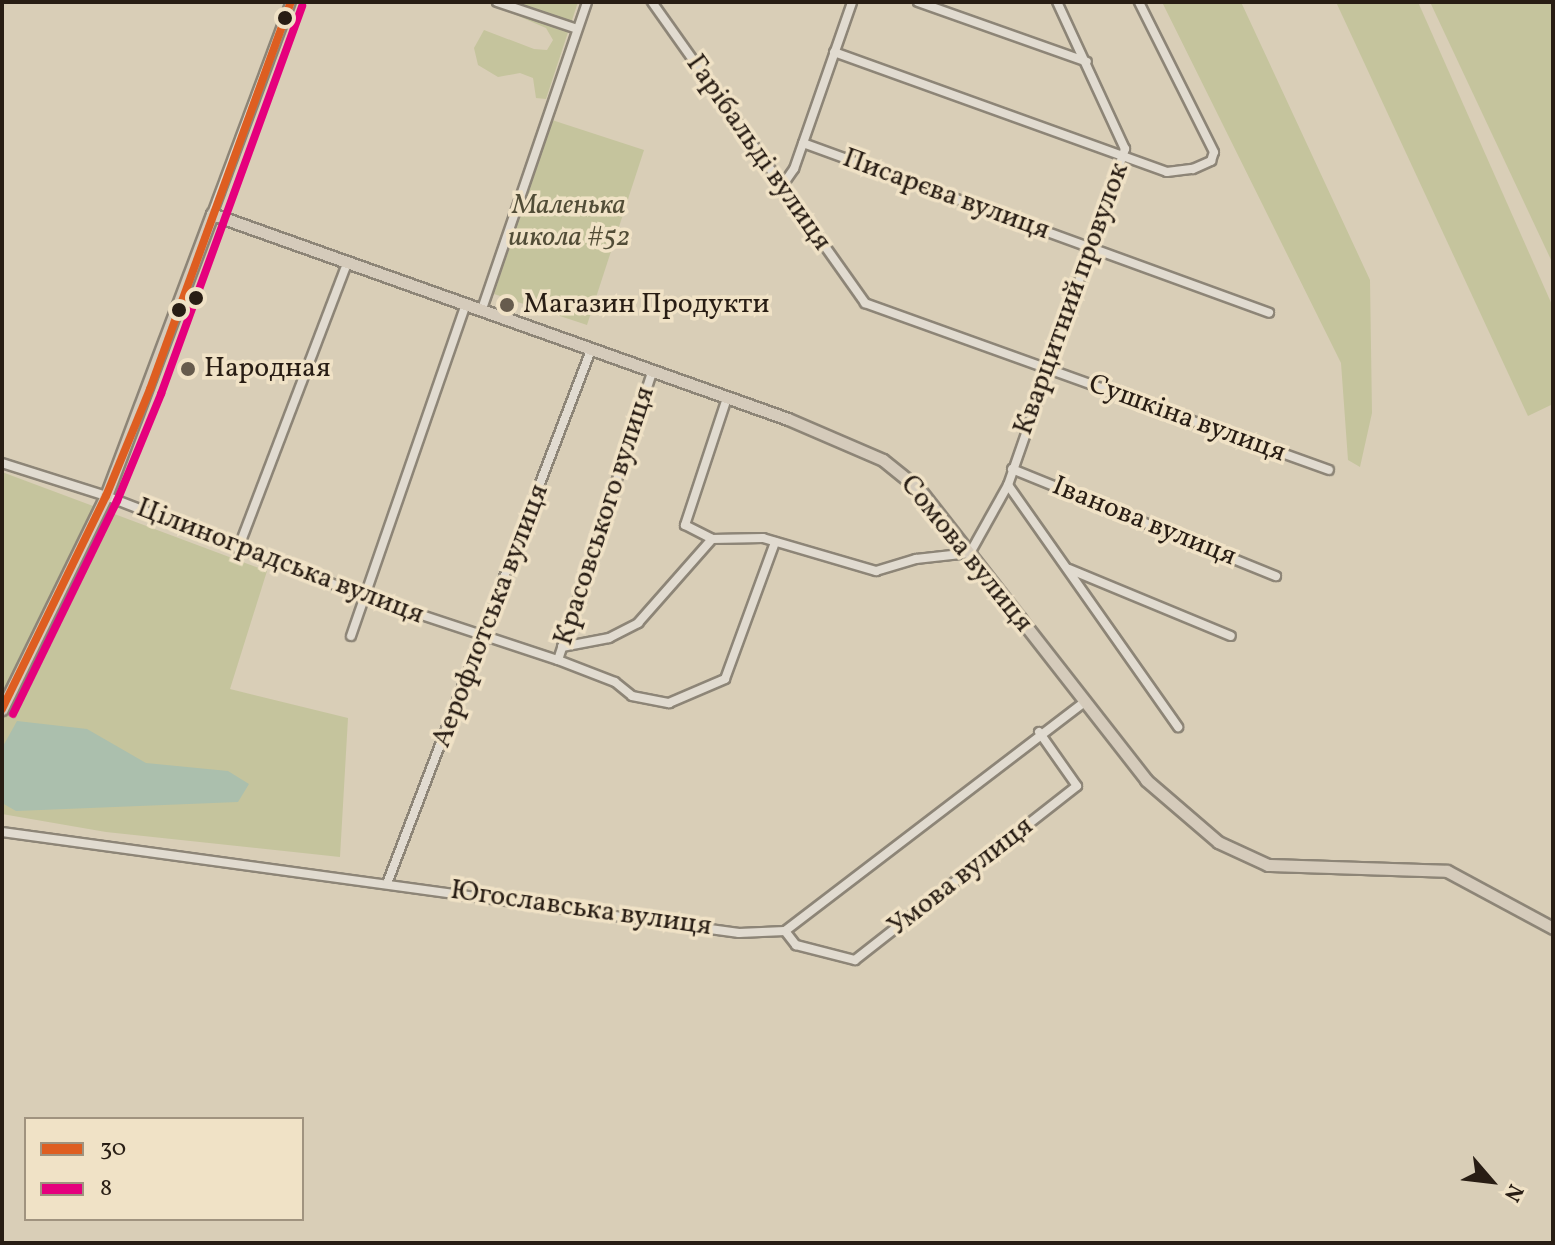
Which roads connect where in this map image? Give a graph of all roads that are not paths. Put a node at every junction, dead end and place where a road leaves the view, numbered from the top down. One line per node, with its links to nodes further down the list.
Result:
1 (291, 2): 15 (street)
2 (497, 2): 9 (street)
3 (587, 2): 9 (street)
4 (652, 2): 14 (street, Гарібальді вулиця)
5 (852, 2): 10 (street)
6 (918, 2): 11 (street)
7 (1057, 2): 11 (street, Кварцитний провулок)
8 (1139, 2): 13 (street)
9 (577, 29): 20 (street)
10 (834, 52): 12 (street); 13 (street)
11 (1087, 62): 13 (street, Кварцитний провулок)
12 (803, 143): 14 (street); 16 (street, Писарєва вулиця)
13 (1122, 157): 16 (street, Кварцитний провулок)
14 (782, 186): 18 (street, Гарібальді вулиця)
15 (212, 214): 17 (main road, Сомова вулиця); 30 (main road)
16 (1089, 246): 21 (street, Писарєва вулиця); 23 (street, Кварцитний провулок)
17 (347, 263): 19 (main road, Сомова вулиця); 33 (street)
18 (865, 303): 23 (street, Сушкіна вулиця)
19 (466, 304): 20 (main road, Сомова вулиця); 37 (street)
20 (482, 309): 22 (main road, Сомова вулиця)
21 (1269, 313)
22 (591, 350): 24 (main road, Сомова вулиця); 40 (street, Аерофлотська вулиця)
23 (1047, 369): 27 (street, Кварцитний провулок); 28 (street, Сушкіна вулиця)
24 (652, 372): 25 (main road, Сомова вулиця); 41 (street, Красовського вулиця)
25 (727, 398): 31 (street); 34 (main road, Сомова вулиця)
26 (2, 463): 30 (street, Цілиноградська вулиця)
27 (1012, 469): 29 (street, Кварцитний провулок); 36 (street, Іванова вулиця)
28 (1329, 470)
29 (1008, 485): 34 (street, Кварцитний провулок); 35 (street)
30 (106, 496): 33 (street, Цілиноградська вулиця); 44 (main road)
31 (712, 539): 32 (street); 41 (street)
32 (775, 542): 34 (street); 42 (street, Цілиноградська вулиця)
33 (238, 549): 37 (street, Цілиноградська вулиця)
34 (970, 553): 43 (main road, Сомова вулиця)
35 (1068, 569): 39 (street); 45 (street)
36 (1276, 576)
37 (361, 595): 38 (street); 40 (street, Цілиноградська вулиця)
38 (351, 636)
39 (1231, 636)
40 (486, 637): 42 (street, Цілиноградська вулиця); 48 (street, Аерофлотська вулиця)
41 (562, 647): 42 (street, Красовського вулиця)
42 (558, 660)
43 (1085, 702): 46 (street); 49 (main road, Сомова вулиця)
44 (2, 709)
45 (1178, 727)
46 (1039, 732): 50 (street); 50 (street, Умова вулиця)
47 (2, 832): 48 (street, Югославська вулиця)
48 (388, 881): 50 (street, Югославська вулиця)
49 (1553, 928)
50 (785, 931)

